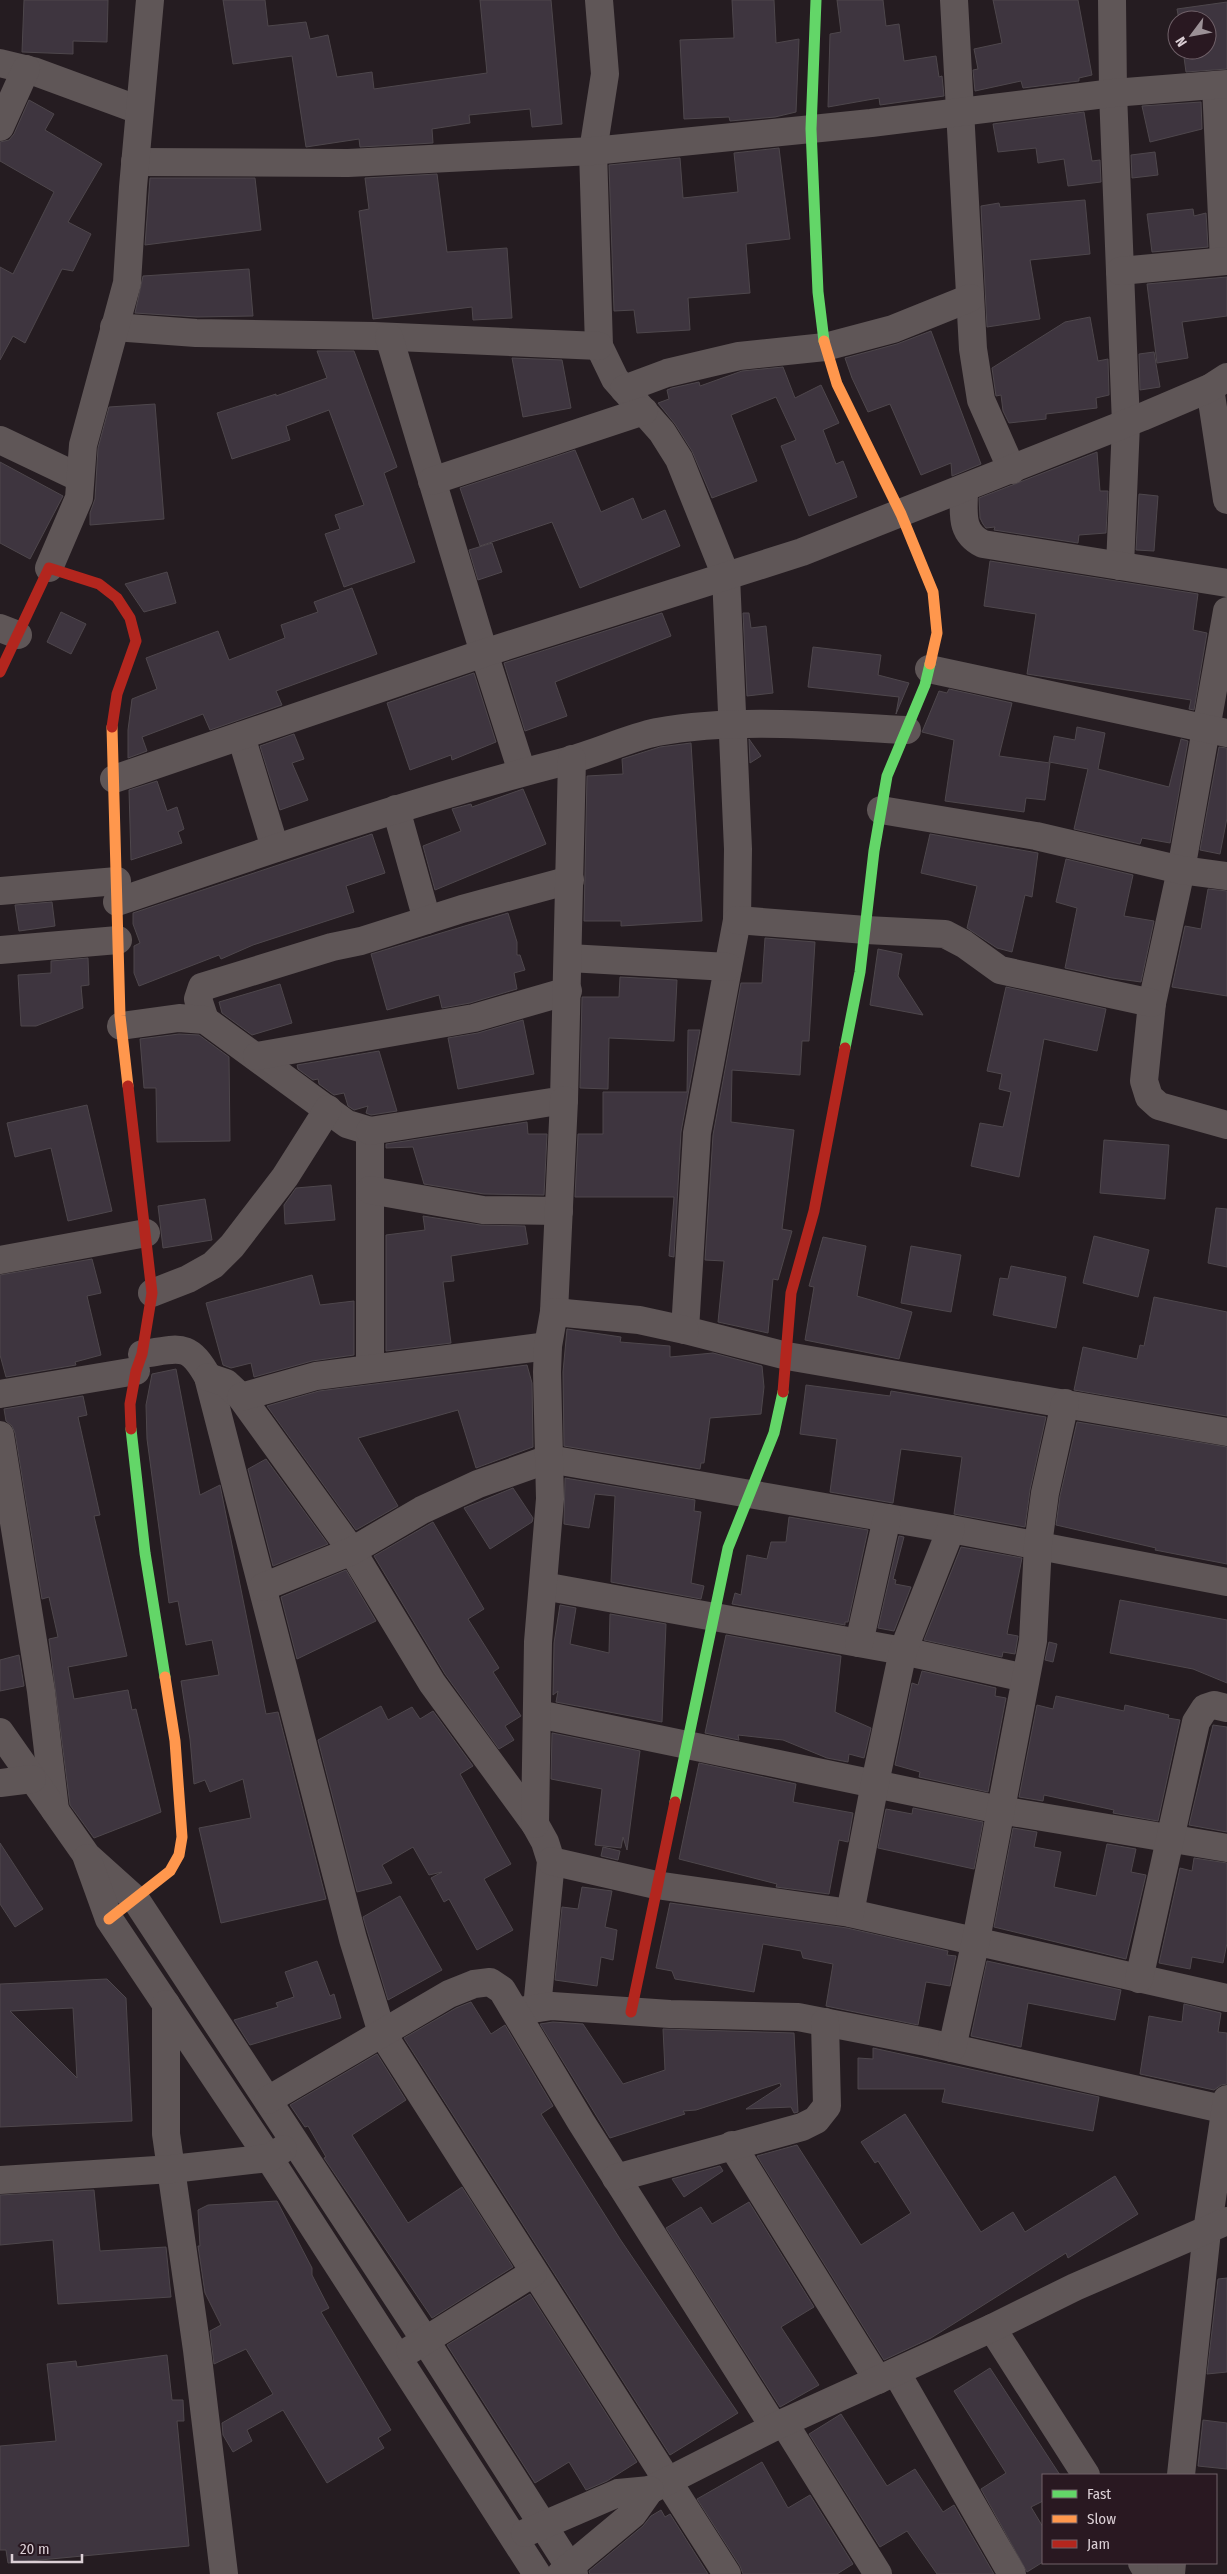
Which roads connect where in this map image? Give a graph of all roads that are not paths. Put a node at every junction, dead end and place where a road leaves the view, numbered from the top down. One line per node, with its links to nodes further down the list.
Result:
1 (150, 0): 9 (street)
2 (599, 0): 13 (street)
3 (816, 0): 12 (street)
4 (954, 0): 10 (street)
5 (1112, 0): 8 (street)
6 (13, 66): 9 (street); 11 (street)
7 (1221, 84): 8 (street); 15 (street)
8 (1113, 93): 10 (street); 16 (street)
9 (139, 110): 14 (street)
10 (961, 112): 12 (street); 17 (street)
11 (0, 127)
12 (811, 129): 13 (street); 21 (street)
13 (593, 151): 14 (street); 20 (street)
14 (135, 162): 18 (street)
15 (1226, 261): 16 (street)
16 (1120, 271): 25 (street)
17 (970, 298): 21 (street); 27 (street)
18 (114, 327): 19 (street); 28 (street)
19 (389, 337): 20 (street); 29 (street)
20 (599, 346): 23 (street)
21 (825, 347): 23 (street); 32 (street)
22 (1219, 382): 25 (street); 31 (street)
23 (624, 390): 24 (street)
24 (644, 411): 29 (street); 35 (street)
25 (1126, 424): 27 (street); 33 (street)
26 (0, 440): 28 (street)
27 (1012, 470): 30 (street)
28 (80, 478): 34 (street)
29 (432, 481): 39 (street)
30 (964, 489): 32 (street); 33 (street)
31 (1227, 500)
32 (901, 514): 35 (street); 40 (street)
33 (1120, 566): 36 (street)
34 (49, 568): 38 (street); 48 (street)
35 (726, 576): 39 (street); 42 (street)
36 (1227, 583)
37 (1227, 611): 44 (street)
38 (9, 631): 41 (street)
39 (484, 653): 45 (street); 47 (street)
40 (929, 669): 43 (street); 44 (street)
41 (0, 672)
42 (734, 724): 43 (street); 46 (street); 58 (street)
43 (907, 730): 50 (street)
44 (1217, 731): 52 (street)
45 (242, 736): 48 (street); 51 (street)
46 (572, 759): 47 (street); 54 (street)
47 (522, 772): 49 (street)
48 (114, 779): 56 (street)
49 (396, 809): 51 (street); 57 (street)
50 (881, 810): 52 (street); 59 (street)
51 (275, 848): 56 (street)
52 (1181, 870): 53 (street); 65 (street)
53 (1227, 876)
54 (570, 880): 57 (street); 62 (street)
55 (0, 891): 56 (street)
56 (117, 891): 60 (street)
57 (427, 920): 66 (street)
58 (737, 920): 59 (street); 63 (street)
59 (866, 930): 65 (street); 81 (street)
60 (118, 940): 61 (street); 67 (street)
61 (0, 950)
62 (569, 958): 63 (street); 64 (street)
63 (728, 967): 79 (street)
64 (568, 991): 68 (street); 69 (street)
65 (1152, 1003): 71 (street)
66 (205, 1020): 67 (street); 68 (street)
67 (121, 1026): 75 (street)
68 (257, 1056): 70 (street)
69 (564, 1100): 72 (street); 74 (street)
70 (328, 1109): 72 (street); 77 (street)
71 (1227, 1125)
72 (370, 1131): 73 (street)
73 (370, 1190): 74 (street); 83 (street)
74 (559, 1211): 78 (street)
75 (146, 1233): 76 (street); 77 (street)
76 (0, 1260)
77 (152, 1292): 82 (street)
78 (554, 1312): 79 (street); 80 (street)
79 (685, 1330): 81 (street)
80 (548, 1346): 83 (street); 90 (street)
81 (787, 1356): 87 (street); 91 (street)
82 (139, 1362): 84 (street); 85 (street); 118 (street)
83 (370, 1368): 86 (street)
84 (208, 1377): 86 (street); 98 (street)
85 (0, 1394)
86 (241, 1398): 95 (street)
87 (1065, 1403): 88 (street); 94 (street)
88 (1227, 1432)
89 (0, 1435): 111 (street)
90 (549, 1459): 91 (street); 95 (street); 97 (street)
91 (751, 1494): 92 (street); 99 (street)
92 (887, 1518): 93 (street); 100 (street)
93 (951, 1529): 94 (street); 101 (street)
94 (1038, 1545): 96 (street); 102 (street)
95 (352, 1551): 98 (street); 112 (street)
96 (1226, 1576)
97 (543, 1586): 99 (street); 104 (street)
98 (263, 1587): 128 (street)
99 (713, 1617): 100 (street); 106 (street)
100 (858, 1643): 101 (street)
101 (903, 1651): 102 (street); 109 (street)
102 (1025, 1678): 110 (street)
103 (1227, 1708): 113 (street)
104 (538, 1714): 106 (street); 112 (street)
105 (0, 1732): 107 (street)
106 (686, 1743): 109 (street); 117 (street)
107 (32, 1779): 108 (street); 111 (street)
108 (0, 1782)
109 (874, 1783): 110 (street); 119 (street)
110 (1000, 1810): 113 (street); 121 (street)
111 (56, 1814): 115 (street)
112 (535, 1824): 116 (street)
113 (1172, 1839): 114 (street); 122 (street)
114 (1227, 1848)
115 (87, 1856): 118 (street); 120 (street)
116 (551, 1861): 117 (street); 125 (street)
117 (656, 1884): 119 (street); 126 (street)
118 (136, 1900): 120 (street); 130 (street)
119 (850, 1913): 121 (street)
120 (109, 1919): 124 (street)
121 (976, 1940): 122 (street); 129 (street)
122 (1139, 1979): 123 (street)
123 (1227, 1998)
124 (166, 2004): 134 (street); 135 (street)
125 (526, 2010): 126 (street); 128 (street); 136 (street)
126 (631, 2012): 127 (street)
127 (824, 2022): 129 (street); 133 (street)
128 (382, 2033): 130 (street); 139 (street)
129 (952, 2048): 131 (street)
130 (268, 2100): 132 (street)
131 (1226, 2106): 138 (street)
132 (295, 2141): 134 (street); 141 (street)
133 (732, 2145): 136 (street); 143 (street)
134 (269, 2158): 135 (street); 142 (street)
135 (172, 2169): 137 (street); 151 (street)
136 (616, 2178): 144 (street)
137 (0, 2180)
138 (1217, 2226): 140 (street); 146 (street)
139 (533, 2273): 141 (street); 147 (street)
140 (992, 2328): 143 (street); 145 (street)
141 (425, 2340): 142 (street); 148 (street)
142 (398, 2357): 149 (street)
143 (887, 2376): 144 (street); 155 (street)
144 (779, 2425): 147 (street); 154 (street)
145 (1085, 2474)
146 (1181, 2474)
147 (659, 2486): 148 (street); 150 (street); 153 (street)
148 (542, 2525): 149 (street); 150 (street)
149 (514, 2538): 152 (street)
150 (568, 2572)
151 (224, 2574)
152 (537, 2574)
153 (727, 2574)
154 (878, 2574)
155 (1012, 2574)

